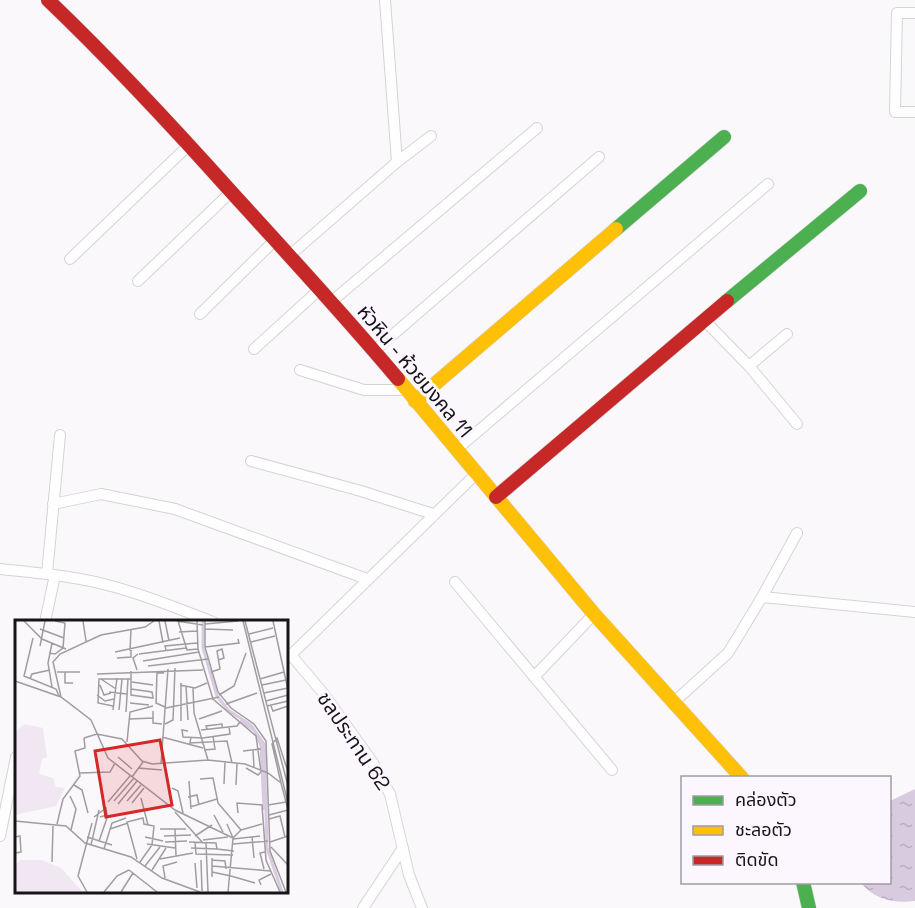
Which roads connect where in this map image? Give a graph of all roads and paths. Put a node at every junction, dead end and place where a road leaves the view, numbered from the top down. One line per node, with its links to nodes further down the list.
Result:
1 (48, 0): 8 (street, หัวหิน - ห้วยมงคล 11)
2 (385, 0): 10 (street)
3 (915, 13): 4 (street)
4 (915, 112)
5 (537, 128): 19 (street)
6 (431, 136): 10 (street)
7 (724, 137): 27 (street)
8 (189, 145): 12 (street, หัวหิน - ห้วยมงคล 11); 16 (street)
9 (599, 157): 24 (street)
10 (397, 162): 15 (street)
11 (768, 184): 30 (street)
12 (232, 191): 14 (street, หัวหิน - ห้วยมงคล 11); 17 (street)
13 (860, 191): 21 (street)
14 (275, 240): 15 (street, หัวหิน - ห้วยมงคล 11); 20 (street)
15 (289, 256): 18 (street, หัวหิน - ห้วยมงคล 11)
16 (69, 259)
17 (138, 281)
18 (320, 289): 19 (street, หัวหิน - ห้วยมงคล 11); 23 (street)
19 (331, 302): 24 (street, หัวหิน - ห้วยมงคล 11)
20 (200, 314)
21 (704, 320): 25 (street); 33 (street)
22 (787, 334): 25 (street)
23 (254, 349)
24 (374, 351): 27 (street, หัวหิน - ห้วยมงคล 11)
25 (749, 366): 28 (street)
26 (300, 370): 27 (street)
27 (410, 395): 30 (street, หัวหิน - ห้วยมงคล 11)
28 (797, 424)
29 (60, 435): 34 (street)
30 (456, 450): 32 (street, หัวหิน - ห้วยมงคล 11)
31 (251, 461): 35 (street)
32 (476, 474): 33 (street, หัวหิน - ห้วยมงคล 11); 35 (street)
33 (496, 497): 43 (street, หัวหิน - ห้วยมงคล 11)
34 (53, 504): 38 (street); 39 (street)
35 (433, 514): 39 (street)
36 (797, 533): 41 (street)
37 (0, 569): 38 (street)
38 (51, 574): 44 (street); 45 (street)
39 (367, 579): 46 (street)
40 (454, 582): 47 (street)
41 (762, 597): 42 (street); 48 (street)
42 (915, 612)
43 (594, 614): 47 (street); 48 (street, หัวหิน - ห้วยมงคล 11)
44 (45, 620)
45 (210, 620)
46 (289, 654): 53 (street, ชลประทาน 62)
47 (534, 677): 50 (street)
48 (673, 703): 51 (street, หัวหิน - ห้วยมงคล 11)
49 (15, 762): 52 (street)
50 (612, 770)
51 (741, 776)
52 (0, 836)
53 (403, 848): 55 (street); 56 (street, ชลประทาน 62)
54 (803, 884): 57 (street)
55 (363, 908)
56 (422, 908)
57 (809, 908)

